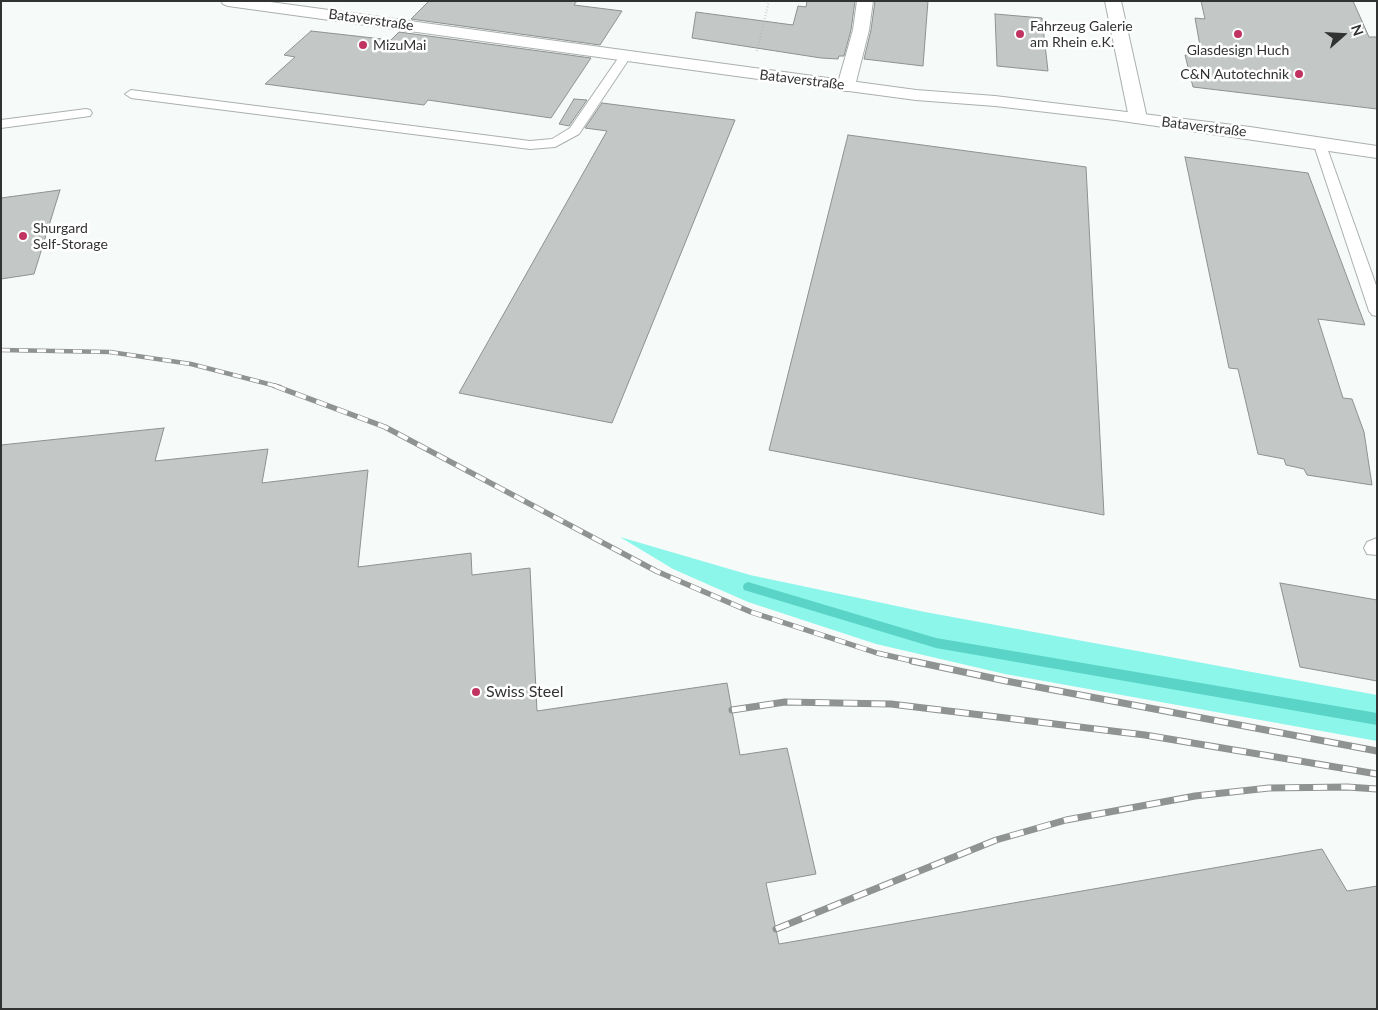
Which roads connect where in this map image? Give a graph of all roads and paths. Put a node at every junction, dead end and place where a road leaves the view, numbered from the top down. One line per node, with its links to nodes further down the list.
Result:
1 (228, 1): 5 (street, Bataverstraße)
2 (769, 1): 6 (path)
3 (865, 1): 7 (street)
4 (1113, 1): 10 (street)
5 (625, 56): 6 (street, Bataverstraße); 8 (lane)
6 (736, 71): 7 (street, Bataverstraße)
7 (846, 86): 10 (street, Bataverstraße)
8 (131, 94)
9 (86, 113): 11 (lane)
10 (1138, 118): 12 (street, Bataverstraße)
11 (1, 124)
12 (1320, 145): 13 (street, Bataverstraße); 14 (lane)
13 (1377, 152)
14 (1377, 311)

